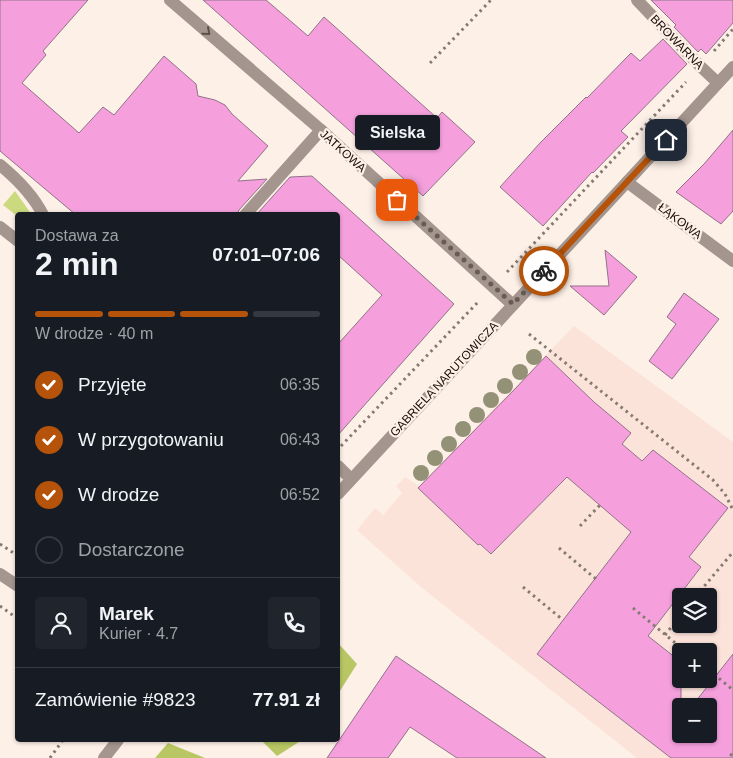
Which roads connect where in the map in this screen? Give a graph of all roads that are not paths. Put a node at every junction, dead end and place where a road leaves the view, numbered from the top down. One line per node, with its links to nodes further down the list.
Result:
1 (170, 0): 5 (street, JATKOWA, one-way to 5)
2 (638, 0): 4 (street, BROWARNA)
3 (733, 67): 4 (street, GABRIELA NARUTOWICZA)
4 (718, 83): 7 (street, GABRIELA NARUTOWICZA)
5 (320, 130): 9 (street); 13 (street, JATKOWA)
6 (0, 165): 8 (street)
7 (628, 182): 12 (street, ŁĄKOWA); 13 (street, GABRIELA NARUTOWICZA)
8 (42, 212)
9 (248, 212)
10 (0, 228): 11 (street)
11 (15, 239)
12 (733, 261)
13 (513, 304): 15 (street, GABRIELA NARUTOWICZA)
14 (340, 468): 15 (street)
15 (351, 479): 16 (street, GABRIELA NARUTOWICZA)
16 (340, 492)
17 (0, 574): 18 (street)
18 (15, 584)
19 (116, 742): 20 (street)
20 (104, 758)

